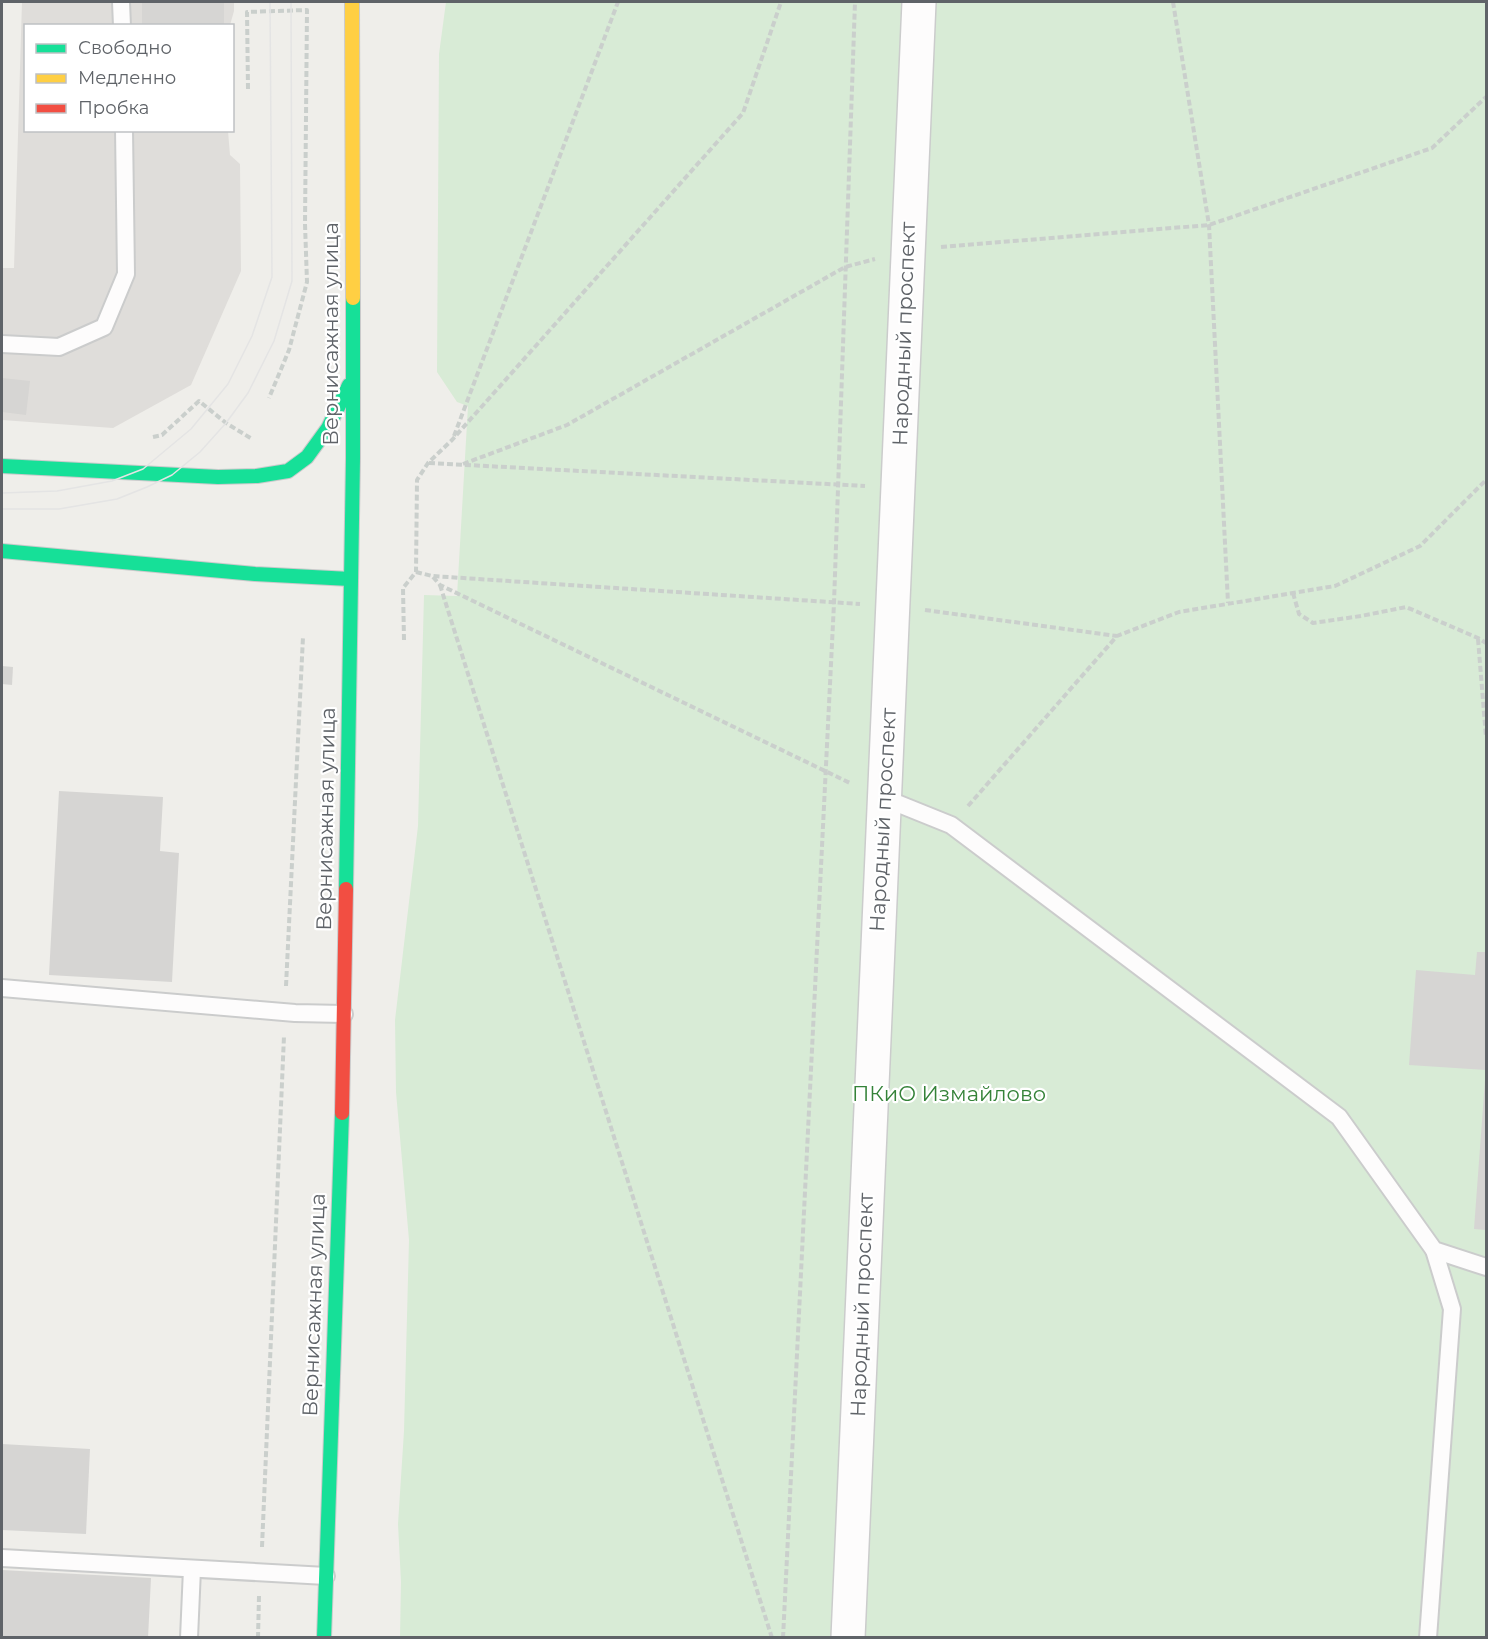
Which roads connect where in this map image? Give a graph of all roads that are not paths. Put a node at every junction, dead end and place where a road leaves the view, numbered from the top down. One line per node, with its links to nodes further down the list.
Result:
1 (121, 2): 4 (lane)
2 (351, 2): 7 (main road, Вернисажная улица)
3 (919, 2): 11 (street, Народный проспект)
4 (122, 24)
5 (124, 132): 6 (lane)
6 (2, 344)
7 (352, 378): 8 (main road); 10 (main road, Вернисажная улица)
8 (2, 466)
9 (2, 551): 10 (main road)
10 (351, 579): 13 (main road, Вернисажная улица)
11 (884, 798): 14 (lane); 21 (street, Народный проспект)
12 (2, 988): 13 (lane)
13 (344, 1014): 18 (main road, Вернисажная улица)
14 (1434, 1250): 15 (lane); 22 (lane)
15 (1486, 1267)
16 (2, 1558): 17 (lane)
17 (192, 1569): 18 (lane); 19 (lane)
18 (326, 1576): 20 (main road, Вернисажная улица)
19 (189, 1638)
20 (324, 1638)
21 (848, 1638)
22 (1428, 1638)

